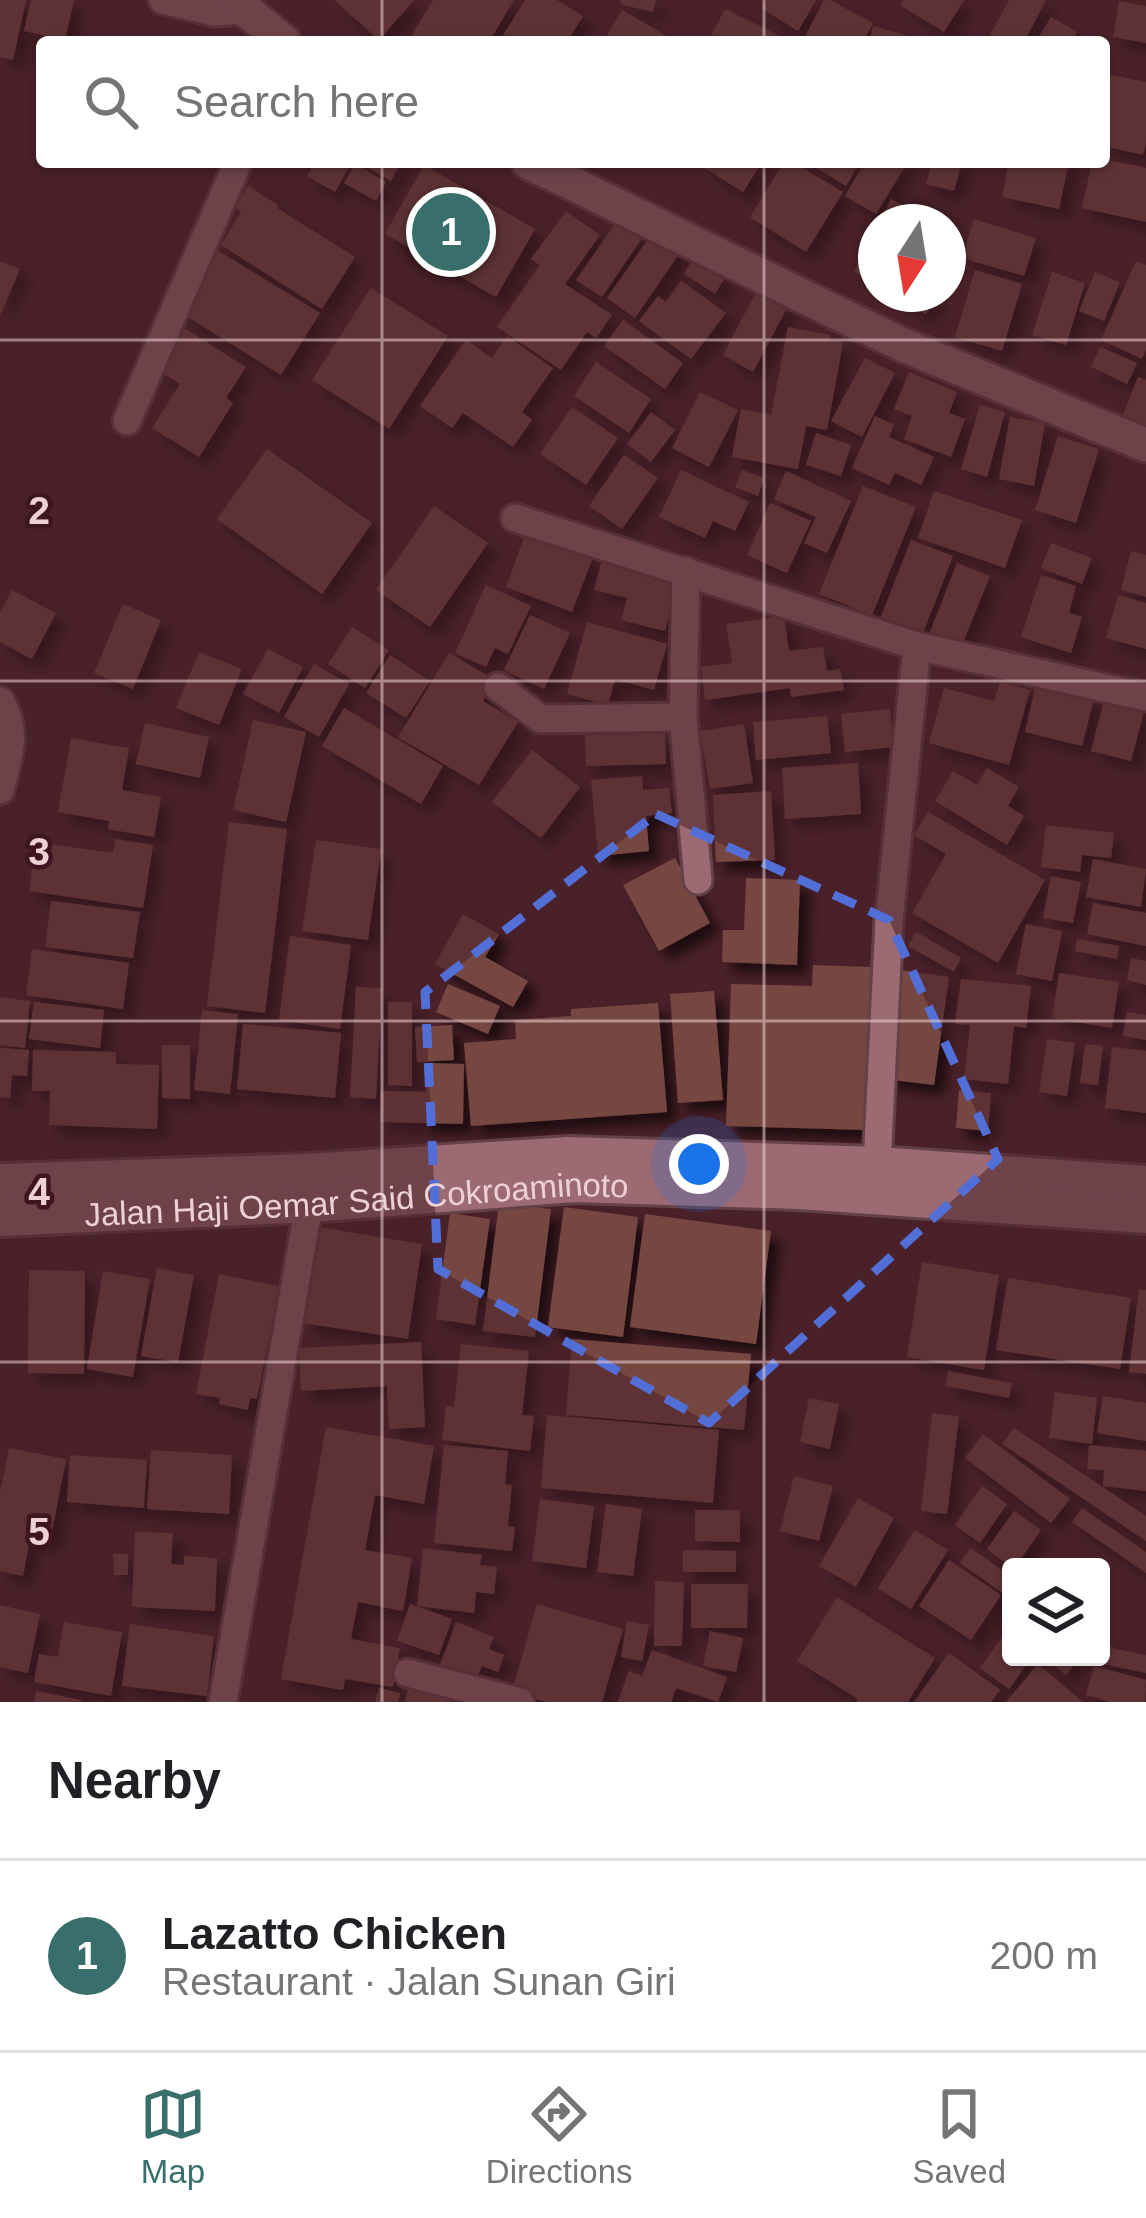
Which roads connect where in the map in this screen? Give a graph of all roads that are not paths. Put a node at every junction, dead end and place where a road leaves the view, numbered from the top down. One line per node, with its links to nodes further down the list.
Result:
1 (164, 0): 2 (street)
2 (243, 5): 3 (street)
3 (277, 36)
4 (235, 168): 6 (street)
5 (539, 168): 7 (street)
6 (128, 422)
7 (1146, 445)
8 (515, 518): 9 (street)
9 (686, 572): 10 (street); 14 (street)
10 (916, 646): 12 (street); 17 (street)
11 (498, 687): 14 (street)
12 (1146, 697)
13 (0, 701): 15 (street)
14 (683, 717): 16 (street)
15 (0, 790)
16 (698, 880)
17 (877, 1165): 18 (main road, Jalan Haji Oemar Said Cokroaminoto); 19 (main road, Jalan Haji Oemar Said Cokroaminoto)
18 (1146, 1184)
19 (17, 1199): 20 (main road, Jalan Haji Oemar Said Cokroaminoto)
20 (309, 1204): 21 (main road, Jalan Haji Oemar Said Cokroaminoto); 23 (street)
21 (1146, 1215)
22 (408, 1673): 24 (street)
23 (223, 1702)
24 (520, 1702)

